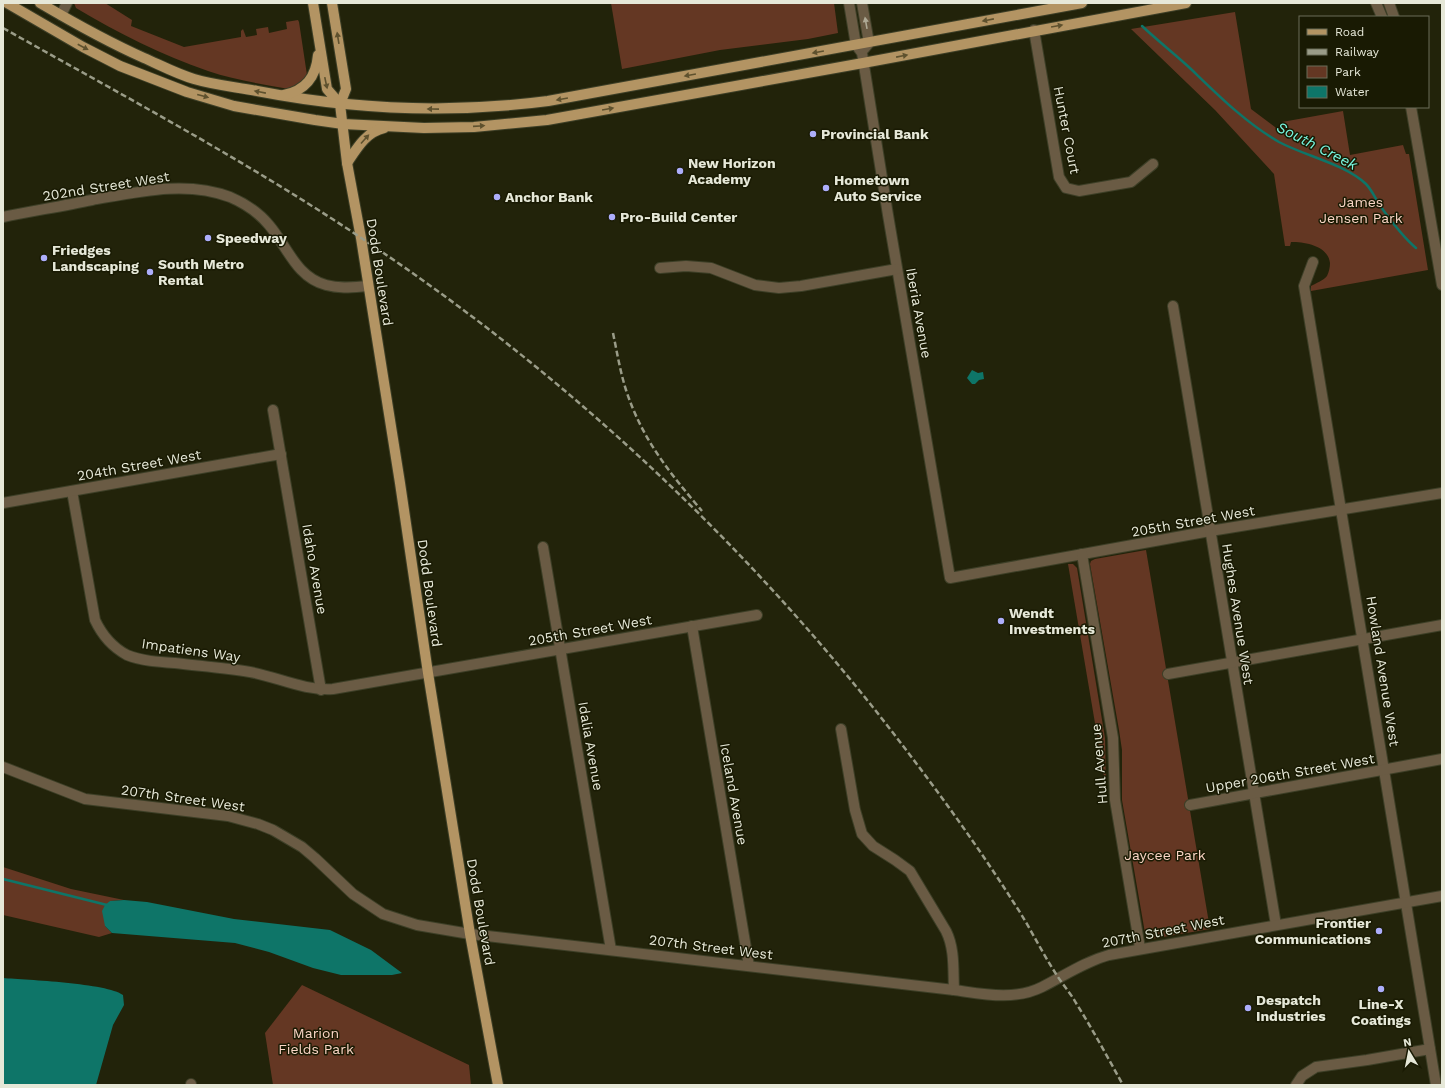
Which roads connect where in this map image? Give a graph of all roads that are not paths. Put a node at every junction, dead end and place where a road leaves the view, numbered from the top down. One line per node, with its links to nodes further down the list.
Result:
1 (40, 3): 12 (main road)
2 (67, 3): 12 (street)
3 (313, 3): 16 (main road)
4 (332, 3): 20 (main road, Dodd Boulevard, one-way to 4)
5 (849, 3): 18 (street, Iberia Avenue)
6 (862, 3): 17 (street, one-way to 6)
7 (1082, 3): 17 (main road, one-way to 17)
8 (1186, 3): 15 (main road, one-way to 8)
9 (1376, 3): 13 (street)
10 (1389, 3): 14 (street)
11 (10, 5): 12 (main road); 22 (main road, one-way to 22)
12 (60, 15): 19 (main road, one-way to 12)
13 (1382, 16)
14 (1394, 16)
15 (1034, 30): 18 (main road, one-way to 15); 25 (street, Hunter Court)
16 (319, 41): 19 (main road); 20 (main road, one-way to 20)
17 (868, 42): 18 (main road)
18 (861, 54): 20 (main road, one-way to 20); 23 (main road, one-way to 18); 29 (street, Iberia Avenue)
19 (281, 96): 20 (main road)
20 (340, 104): 22 (main road, Dodd Boulevard)
21 (1411, 108): 30 (street)
22 (342, 124): 23 (main road); 24 (main road, Dodd Boulevard)
23 (390, 127): 24 (main road, one-way to 23)
24 (347, 163): 31 (main road, Dodd Boulevard)
25 (1153, 164)
26 (3, 217): 31 (street, 202nd Street West)
27 (1313, 262): 38 (street, Howland Avenue West)
28 (660, 268): 29 (street)
29 (897, 269): 42 (street, Iberia Avenue)
30 (1442, 285)
31 (368, 286): 49 (main road, Dodd Boulevard)
32 (1172, 306): 39 (street, Hughes Avenue West)
33 (273, 410): 34 (street, Idaho Avenue)
34 (281, 454): 35 (street, 204th Street West); 51 (street, Idaho Avenue)
35 (72, 491): 37 (street, 204th Street West); 51 (street, Impatiens Way)
36 (1442, 492): 38 (street, 205th Street West)
37 (3, 503)
38 (1342, 510): 39 (street, 205th Street West); 46 (street, Howland Avenue West)
39 (1210, 531): 41 (street, 205th Street West); 48 (street, Hughes Avenue West)
40 (543, 547): 47 (street, Idalia Avenue)
41 (1082, 554): 42 (street, 205th Street West); 62 (street, Hull Avenue)
42 (950, 578)
43 (758, 615): 45 (street, 205th Street West)
44 (1442, 625): 46 (street)
45 (692, 626): 47 (street, 205th Street West); 64 (street, Iceland Avenue)
46 (1363, 638): 48 (street); 55 (street, Howland Avenue West)
47 (560, 649): 49 (street, 205th Street West); 63 (street, Idalia Avenue)
48 (1232, 662): 50 (street); 56 (street, Hughes Avenue West)
49 (428, 673): 51 (street, Impatiens Way); 61 (main road, Dodd Boulevard)
50 (1168, 674)
51 (321, 690)
52 (841, 729): 65 (street)
53 (1442, 759): 55 (street, Upper 206th Street West)
54 (3, 767): 61 (street, 207th Street West)
55 (1385, 770): 56 (street, Upper 206th Street West); 59 (street, Howland Avenue West)
56 (1254, 793): 57 (street, Upper 206th Street West); 60 (street, Hughes Avenue West)
57 (1190, 805)
58 (1442, 896): 59 (street, 207th Street West)
59 (1406, 902): 60 (street, 207th Street West); 66 (street, Howland Avenue West)
60 (1276, 925): 62 (street, 207th Street West)
61 (470, 934): 63 (street, 207th Street West); 67 (main road, Dodd Boulevard)
62 (1140, 948): 65 (street, 207th Street West)
63 (612, 950): 64 (street, 207th Street West)
64 (749, 966): 65 (street, 207th Street West)
65 (954, 990)
66 (1430, 1049): 68 (street); 69 (street, Howland Avenue West)
67 (498, 1085)
68 (1296, 1085)
69 (1436, 1085)

